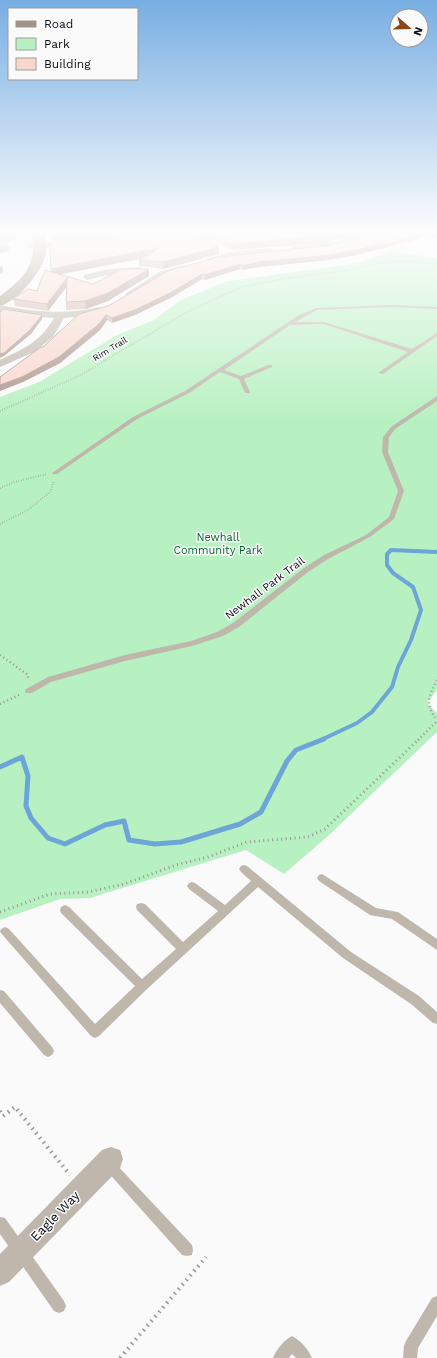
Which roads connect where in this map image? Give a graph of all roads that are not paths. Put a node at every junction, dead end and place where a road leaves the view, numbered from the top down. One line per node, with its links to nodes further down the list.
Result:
1 (9, 294): 4 (street)
2 (129, 294): 3 (street)
3 (120, 300)
4 (0, 302)
5 (108, 306): 8 (street)
6 (0, 308): 8 (street)
7 (437, 308): 9 (lane)
8 (60, 317): 12 (street)
9 (290, 324): 11 (lane); 14 (lane)
10 (437, 334): 11 (lane)
11 (412, 351): 15 (lane)
12 (0, 364)
13 (270, 366): 16 (lane)
14 (219, 370): 16 (lane); 19 (lane)
15 (381, 372)
16 (241, 378): 17 (lane)
17 (247, 392)
18 (437, 398): 20 (lane, Newhall Park Trail)
19 (55, 473)
20 (28, 691)
21 (244, 869): 23 (lane)
22 (322, 878): 29 (lane)
23 (258, 881): 27 (lane); 33 (lane)
24 (192, 886): 27 (lane)
25 (141, 907): 30 (lane)
26 (65, 910): 31 (lane)
27 (225, 911): 30 (lane)
28 (5, 932): 31 (lane)
29 (437, 945)
30 (183, 948): 31 (lane)
31 (142, 986)
32 (0, 995): 34 (lane)
33 (437, 1019)
34 (48, 1051)
35 (109, 1161): 37 (lane); 38 (street, Eagle Way)
36 (0, 1223): 38 (lane)
37 (187, 1250)
38 (20, 1252): 39 (street, Eagle Way); 41 (lane)
39 (0, 1273)
40 (437, 1303): 44 (lane)
41 (59, 1306)
42 (280, 1358): 43 (lane)
43 (305, 1358)
44 (410, 1358)

